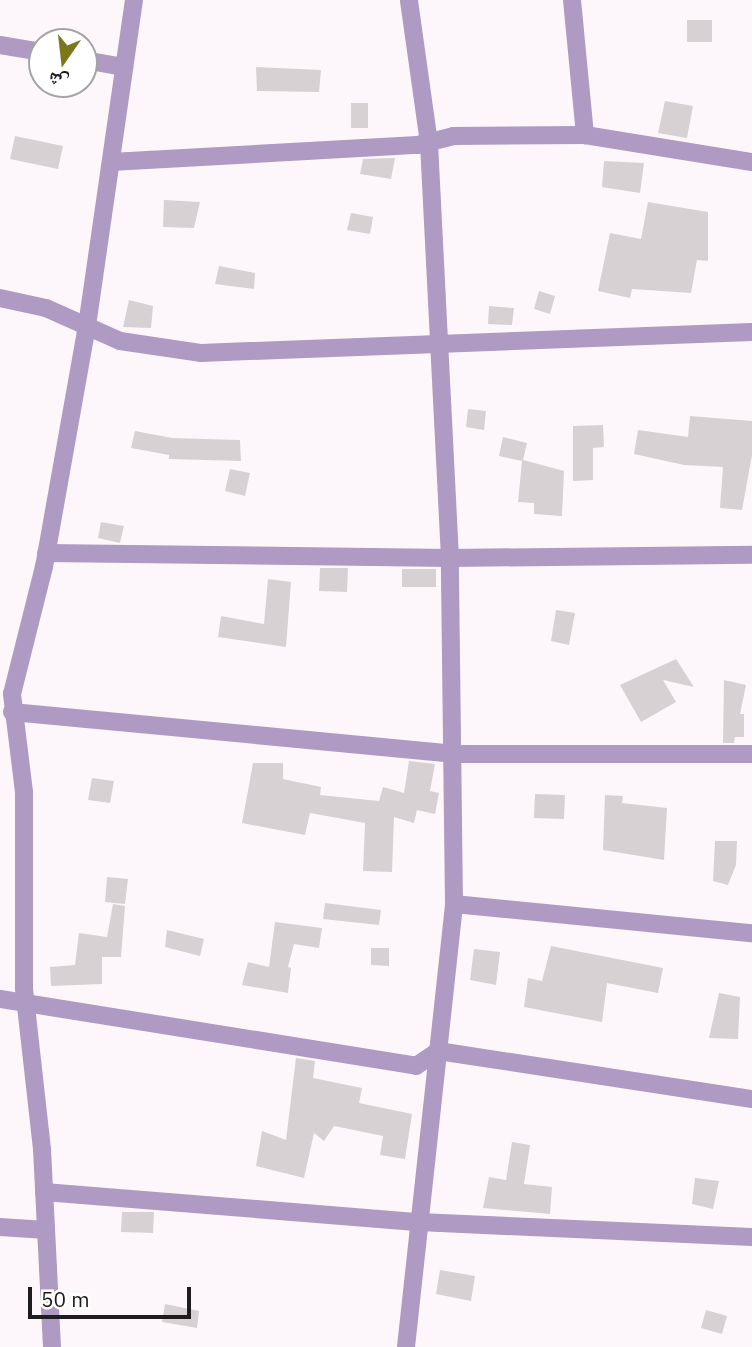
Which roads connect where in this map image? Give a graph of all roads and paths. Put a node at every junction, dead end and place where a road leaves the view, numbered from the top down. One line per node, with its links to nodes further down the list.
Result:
1 (134, 0): 7 (street)
2 (410, 0): 9 (street)
3 (572, 0): 8 (street)
4 (0, 45): 5 (street)
5 (28, 50)
6 (98, 62): 7 (street)
7 (124, 67): 10 (street)
8 (585, 135): 9 (street); 11 (street)
9 (429, 143): 10 (street); 15 (street)
10 (111, 162): 13 (street)
11 (752, 162)
12 (0, 298): 13 (street)
13 (87, 326): 15 (street); 16 (street)
14 (752, 332): 15 (street)
15 (439, 344): 18 (street)
16 (46, 553): 18 (street); 19 (street)
17 (752, 555): 18 (street)
18 (450, 558): 20 (street)
19 (12, 712): 20 (street); 25 (street)
20 (453, 754): 21 (street); 22 (street)
21 (752, 754)
22 (454, 904): 23 (street); 26 (street)
23 (752, 933)
24 (0, 999): 25 (street)
25 (25, 1002): 26 (street); 28 (street)
26 (438, 1051): 27 (street); 29 (street)
27 (752, 1099)
28 (44, 1192): 29 (street); 31 (street)
29 (419, 1222): 32 (street); 34 (street)
30 (0, 1227): 31 (street)
31 (46, 1230): 33 (street)
32 (752, 1237)
33 (52, 1347)
34 (405, 1347)

